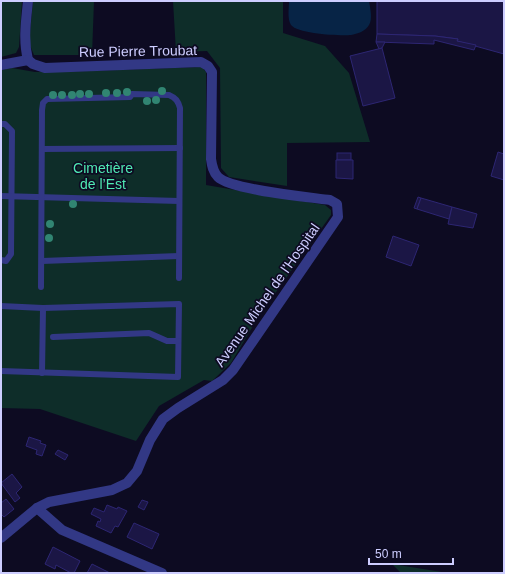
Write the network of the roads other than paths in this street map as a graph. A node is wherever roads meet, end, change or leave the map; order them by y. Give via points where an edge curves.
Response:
1 (28, 1) edge
2 (28, 60) junction
3 (1, 65) edge
4 (1, 124) edge
5 (180, 148) junction
6 (42, 149) junction
7 (1, 196) edge
8 (12, 196) junction
9 (42, 197) junction
10 (179, 201) junction
11 (337, 204) joint
12 (179, 256) junction
13 (1, 260) edge
14 (42, 261) junction
15 (179, 278) dead end
16 (41, 287) dead end
17 (1, 306) edge
18 (43, 308) junction
19 (53, 337) dead end
20 (178, 341) junction
21 (1, 371) edge
22 (42, 372) junction
23 (37, 508) junction
24 (1, 538) edge
25 (162, 573) edge

1 - 2 street via 25,23 25,48
2 - 3 street
2 - 11 street, Rue Pierre Troubat via 46,68 201,62 212,72 211,160 218,177 229,183 330,200
4 - 8 lane via 5,124 12,131
5 - 6 lane
5 - 6 lane via 178,102 169,95 140,93 132,94 130,97 47,99 42,110
5 - 10 lane
6 - 9 lane
7 - 8 lane
8 - 9 lane
8 - 13 lane via 11,254 6,260
9 - 10 lane
9 - 14 lane
10 - 12 lane
11 - 23 street, Avenue Michel de l'Hospital via 338,217 233,370 223,380 163,419 150,440 137,471 126,483 112,490 49,502
12 - 14 lane
12 - 15 lane
14 - 16 lane
17 - 18 lane
18 - 20 lane via 179,304
18 - 22 lane
19 - 20 lane via 149,333 167,341
20 - 22 lane via 178,377
21 - 22 lane
23 - 24 street, Avenue Michel de l'Hospital
23 - 25 street via 62,530

